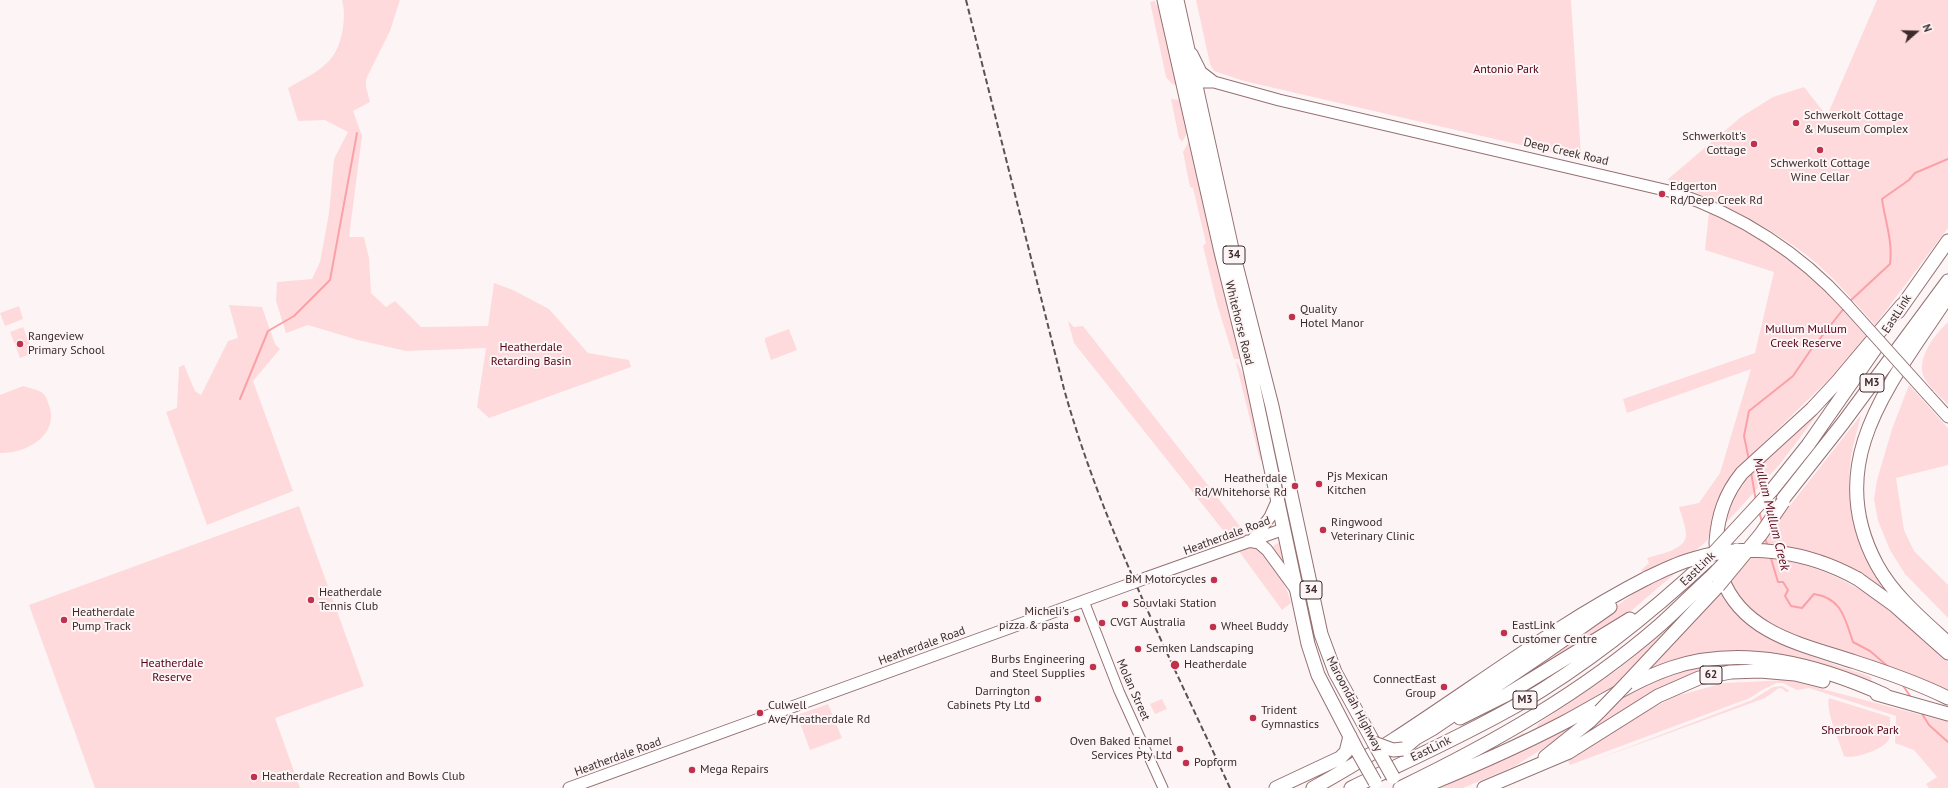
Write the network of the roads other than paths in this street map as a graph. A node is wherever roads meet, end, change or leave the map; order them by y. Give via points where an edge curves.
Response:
1 (1164, 0) edge
2 (1177, 0) edge
3 (1187, 45) junction
4 (1214, 82) junction
5 (1197, 86) junction
6 (1183, 87) junction
7 (1248, 92) junction
8 (1948, 241) edge
9 (1948, 281) edge
10 (1948, 296) edge
11 (1902, 305) junction
12 (1948, 418) edge
13 (1287, 480) junction
14 (1269, 483) junction
15 (1278, 499) junction
16 (1296, 522) junction
17 (1284, 529) junction
18 (1251, 540) junction
19 (1647, 578) junction
20 (1715, 580) junction
21 (1297, 592) junction
22 (1672, 594) junction
23 (1084, 601) junction
24 (1948, 643) edge
25 (1948, 653) edge
26 (1885, 695) junction
27 (1948, 698) edge
28 (1948, 714) edge
29 (1432, 729) junction
30 (1350, 736) junction
31 (1374, 743) junction
32 (1404, 749) junction
33 (1382, 757) junction
34 (1534, 766) junction
35 (1397, 785) edge
36 (1379, 786) edge
37 (569, 788) edge
38 (1163, 788) edge
39 (1276, 788) edge
40 (1313, 788) edge
41 (1351, 788) edge
42 (1420, 788) edge
43 (1484, 788) edge

1 - 6 highway, Whitehorse Road / 34
2 - 3 highway, Whitehorse Road / 34
3 - 4 main road via 1201,72
3 - 5 highway, Whitehorse Road / 34
4 - 5 main road, Deep Creek Road
4 - 7 main road, Deep Creek Road
5 - 6 main road, Deep Creek Road
5 - 7 main road, Deep Creek Road
5 - 13 highway, Whitehorse Road / 34 via 1232,249 1272,406
6 - 14 highway, Whitehorse Road / 34 via 1249,365
7 - 12 main road, Deep Creek Road, bridge via 1673,192 1715,207 1741,220 1790,252 1819,276
8 - 11 highway, EastLink / M3
9 - 20 highway, EastLink / M3, bridge via 1783,500
10 - 24 highway via 1873,414 1860,452 1857,491 1863,530 1877,566 1897,593
11 - 22 highway, EastLink / M3, bridge via 1862,369 1779,482 1753,513
11 - 27 highway via 1812,409 1733,484 1719,515 1716,550 1721,574 1734,601 1769,632 1869,666
13 - 14 highway
13 - 16 highway, Whitehorse Road / 34
14 - 15 highway, Whitehorse Road / 34
15 - 17 highway, Whitehorse Road / 34
15 - 18 main road via 1270,517
16 - 17 highway
16 - 31 highway, Maroondah Highway / 34 via 1328,658
17 - 18 main road, Heatherdale Road
17 - 21 highway, Maroondah Highway / 34
18 - 21 main road via 1267,550
18 - 23 main road, Heatherdale Road, bridge
19 - 25 highway, bridge via 1692,559 1730,551 1780,552 1824,563 1858,579 1894,605
19 - 29 highway via 1556,646
19 - 40 highway via 1596,606 1394,741
20 - 34 highway, bridge via 1600,710
20 - 35 highway, EastLink / M3 via 1569,694 1506,734 1451,764
21 - 30 highway, Maroondah Highway / 34 via 1308,644 1318,675
22 - 29 highway via 1506,695
22 - 41 highway, EastLink / M3 via 1602,649 1520,703
23 - 37 main road, Heatherdale Road
23 - 38 street, Molan Street via 1119,691
26 - 28 highway, 62
26 - 34 highway, 62 via 1778,672 1744,670 1715,674 1670,689 1569,752
26 - 42 highway via 1830,674 1770,659 1739,657 1699,662 1672,668 1647,679 1524,743
29 - 32 highway
30 - 36 highway, Maroondah Highway / 34, bridge
30 - 39 highway via 1346,752 1340,758
31 - 32 highway, bridge via 1393,750
31 - 33 highway, Maroondah Highway / 34, bridge
32 - 35 highway via 1395,764
33 - 35 highway, Maroondah Highway / 34, bridge
33 - 36 highway
34 - 43 highway, 62

